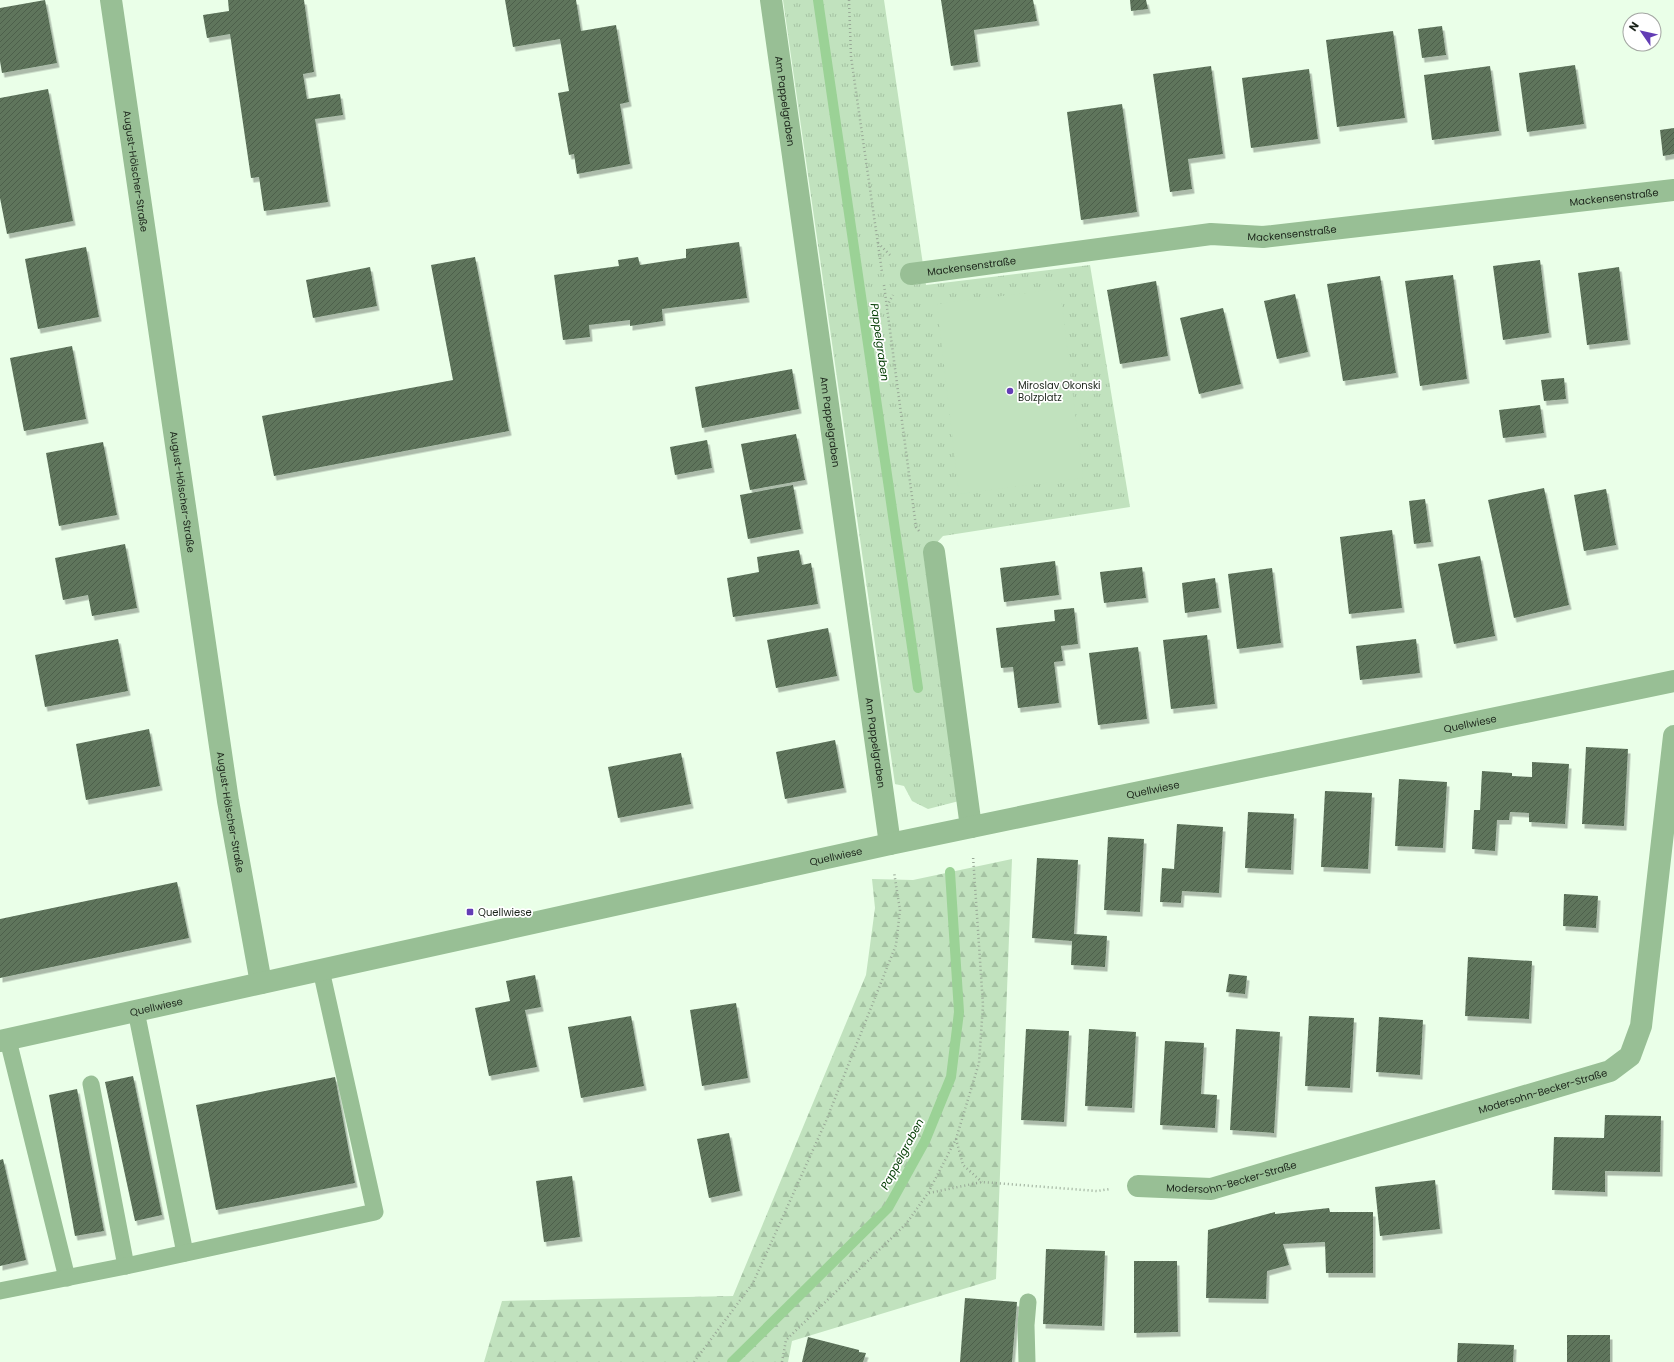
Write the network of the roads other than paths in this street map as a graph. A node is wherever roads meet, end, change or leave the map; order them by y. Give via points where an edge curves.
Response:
1 (111, 0) edge
2 (771, 0) edge
3 (1674, 190) edge
4 (911, 274) dead end
5 (934, 552) road end
6 (1673, 685) edge
7 (1674, 736) edge
8 (971, 827) junction
9 (890, 844) junction
10 (321, 970) junction
11 (261, 983) junction
12 (136, 1011) junction
13 (4, 1041) edge
14 (91, 1084) dead end
15 (1138, 1186) road end
16 (185, 1253) junction
17 (126, 1266) junction
18 (67, 1278) junction
19 (0, 1291) edge
20 (1028, 1302) dead end
21 (1027, 1362) edge

1 - 11 street, August-Hölscher-Straße via 228,801
2 - 9 street, Am Pappelgraben
3 - 4 street, Mackensenstraße via 1263,237 1211,234
5 - 8 street
6 - 8 street, Quellwiese
7 - 15 street, Modersohn-Becker-Straße via 1641,1026 1630,1056 1610,1071 1211,1189
8 - 9 street, Quellwiese
9 - 10 street, Quellwiese
10 - 11 street, Quellwiese
10 - 16 lane via 375,1212
11 - 12 street, Quellwiese
12 - 13 street, Quellwiese
12 - 16 lane
13 - 18 lane
14 - 17 lane
16 - 17 lane
17 - 18 lane
18 - 19 lane
20 - 21 lane

